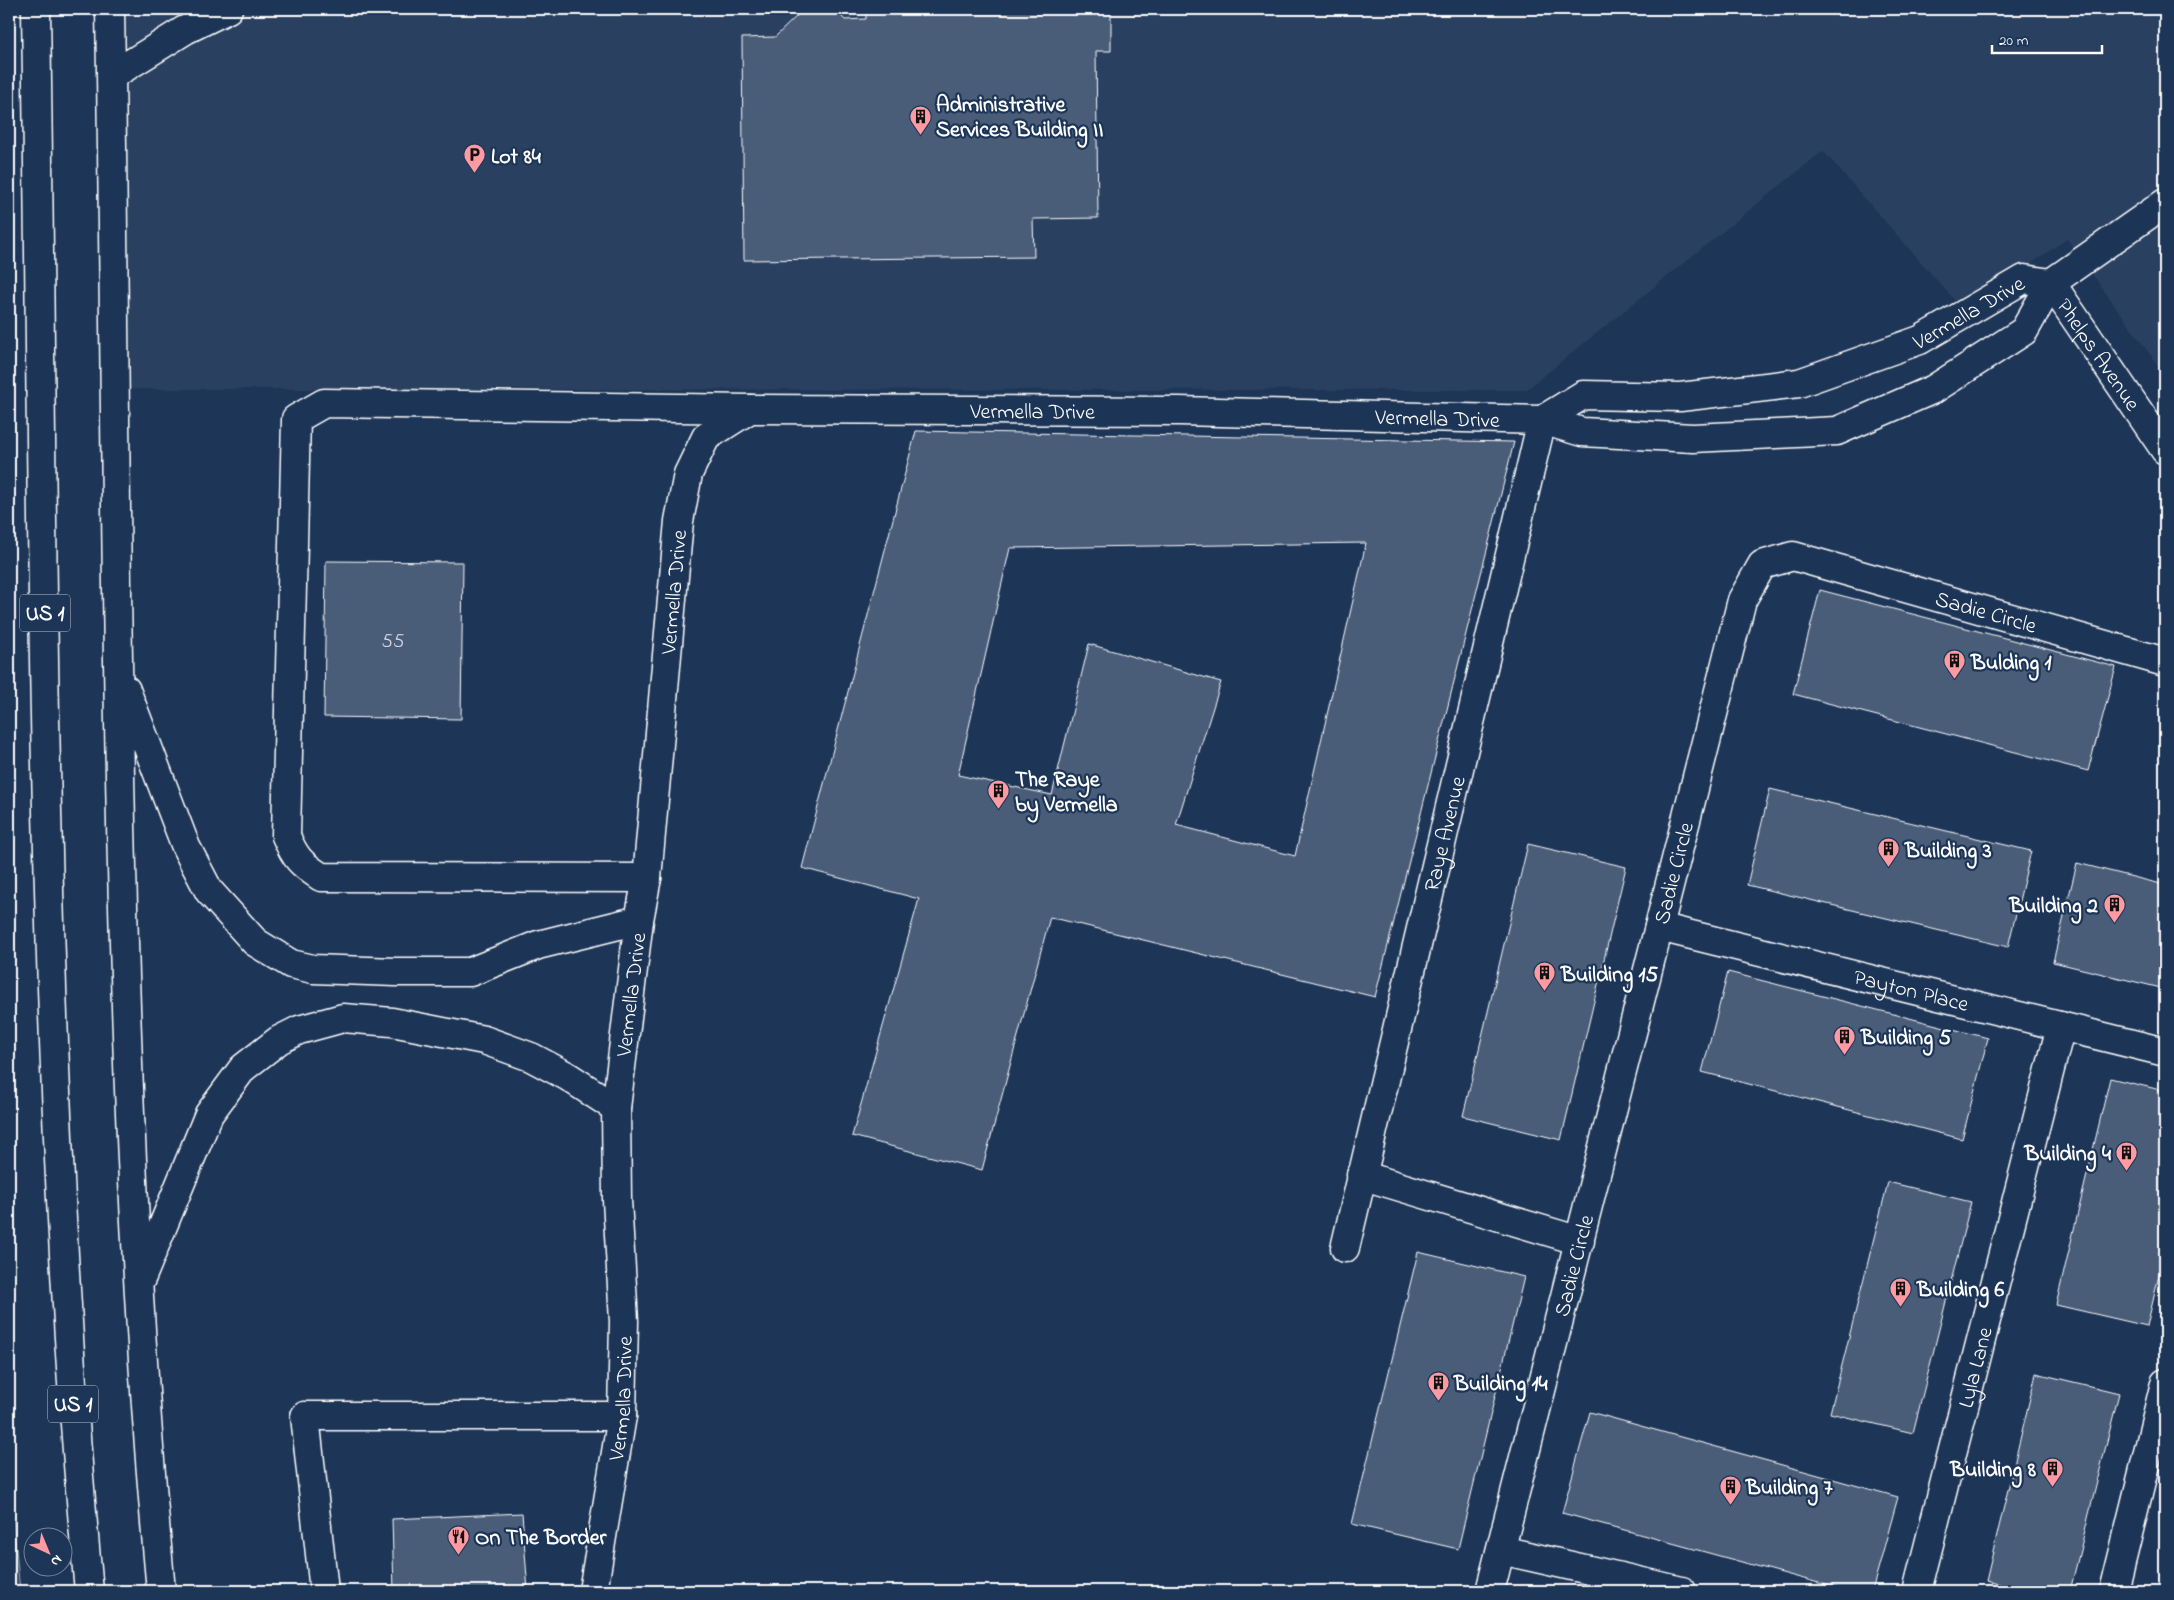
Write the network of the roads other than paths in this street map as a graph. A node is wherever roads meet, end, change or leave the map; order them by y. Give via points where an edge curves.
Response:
1 (36, 9) edge
2 (110, 9) edge
3 (228, 9) edge
4 (111, 76) junction
5 (2165, 203) edge
6 (2051, 283) junction
7 (750, 409) junction
8 (1542, 420) junction
9 (2165, 450) edge
10 (2165, 662) edge
11 (119, 671) junction
12 (647, 878) junction
13 (639, 920) junction
14 (1659, 927) junction
15 (2061, 1026) junction
16 (2165, 1052) edge
17 (616, 1108) junction
18 (1361, 1175) junction
19 (1580, 1240) junction
20 (1345, 1248) dead end
21 (138, 1285) junction
22 (2165, 1383) edge
23 (622, 1416) junction
24 (1501, 1550) junction
25 (89, 1591) edge
26 (161, 1591) edge
27 (324, 1591) edge
28 (593, 1591) edge
29 (1490, 1591) edge
30 (1682, 1591) edge
31 (1917, 1591) edge
32 (2114, 1591) edge

1 - 25 main road, US 1 via 51,969 67,1331
2 - 4 main road
3 - 4 main road via 185,30
4 - 11 main road
5 - 6 main road
6 - 8 main road, Vermella Drive via 2024,279 1920,340 1799,384 1680,397 1583,395
6 - 8 main road, Vermella Drive via 2024,331 1934,389 1837,431 1693,438 1582,432
6 - 9 main road, Phelps Avenue
7 - 8 main road, Vermella Drive via 1179,411
7 - 12 main road, Vermella Drive via 706,437 688,474 679,521
7 - 12 main road via 324,403 296,419 286,836 294,856 321,877
8 - 18 main road, Raye Avenue
10 - 14 main road, Sadie Circle via 1793,556 1762,565 1742,600
11 - 13 main road via 186,847 209,891 255,942 291,964 313,969 470,972 538,944
11 - 21 main road via 125,1012
12 - 13 main road, Vermella Drive
13 - 17 main road, Vermella Drive
14 - 15 main road, Payton Place
14 - 19 main road, Sadie Circle
15 - 16 main road, Payton Place
15 - 31 main road, Lyla Lane
17 - 21 main road via 531,1057 484,1040 392,1022 343,1018 299,1030 279,1040 243,1068 209,1114
17 - 23 main road, Vermella Drive via 624,1322
18 - 19 main road
18 - 20 main road, Raye Avenue
19 - 24 main road, Sadie Circle
21 - 26 main road
22 - 32 main road
23 - 27 main road via 305,1416
23 - 28 main road, Vermella Drive
24 - 29 main road, Sadie Circle
24 - 30 main road

